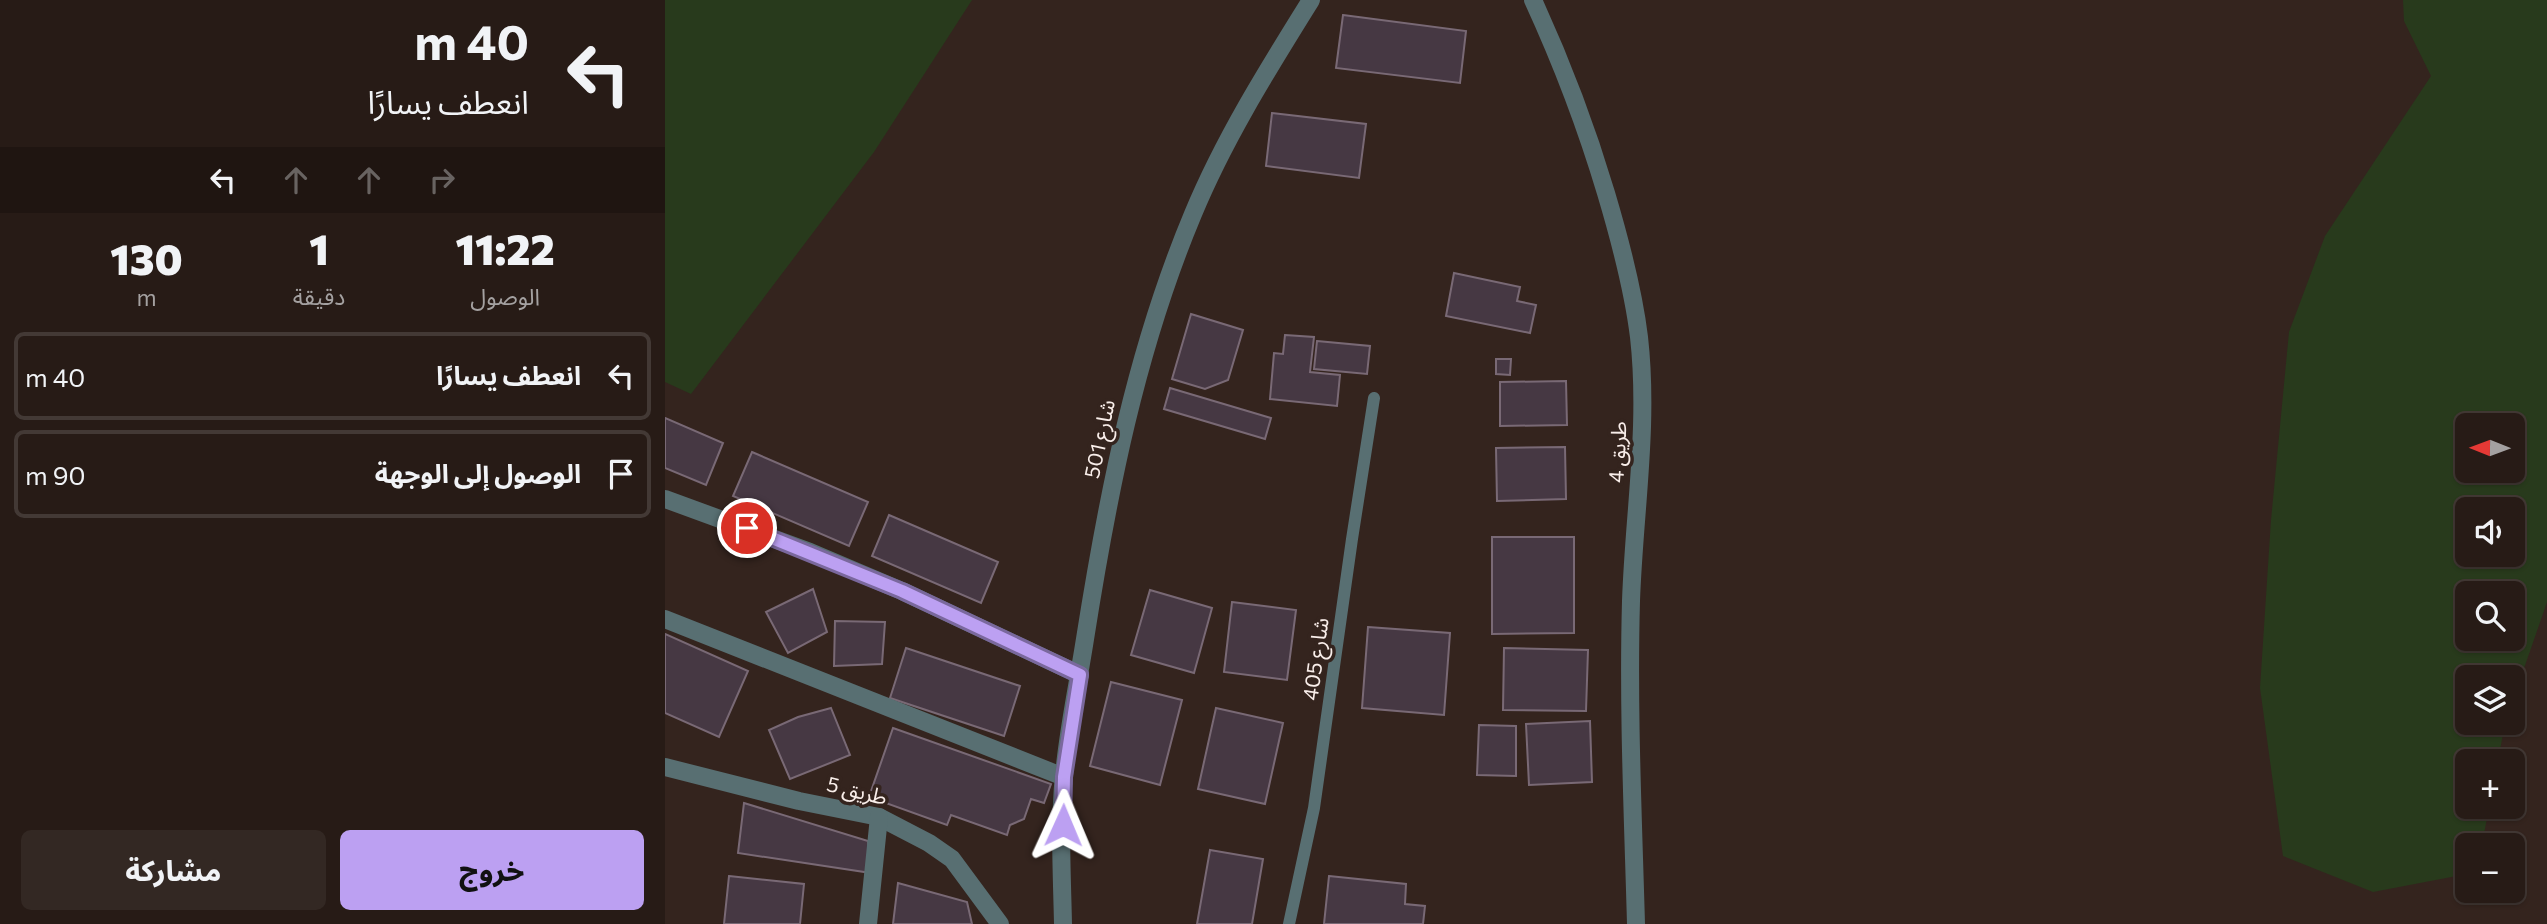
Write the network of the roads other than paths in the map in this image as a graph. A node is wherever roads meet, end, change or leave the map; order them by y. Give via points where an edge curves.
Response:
1 (1311, 0) edge
2 (1533, 0) edge
3 (1374, 398) dead end
4 (665, 499) edge
5 (665, 620) edge
6 (1080, 675) junction
7 (665, 767) edge
8 (1064, 777) junction
9 (879, 817) junction
10 (868, 924) edge
11 (1000, 924) edge
12 (1063, 924) edge
13 (1289, 924) edge
14 (1636, 924) edge

1 - 6 street, شارع 501 via 1220,155 1149,333 1122,439
2 - 14 street, طريق 4 via 1587,131 1615,225 1639,334 1644,397 1631,599 1630,717
3 - 13 lane, شارع 405 via 1314,808
4 - 6 street via 902,591
5 - 8 street
6 - 8 street, شارع 501
7 - 9 street, طريق 5
8 - 12 street, شارع 501
9 - 10 street
9 - 11 street, طريق 5 via 952,859

